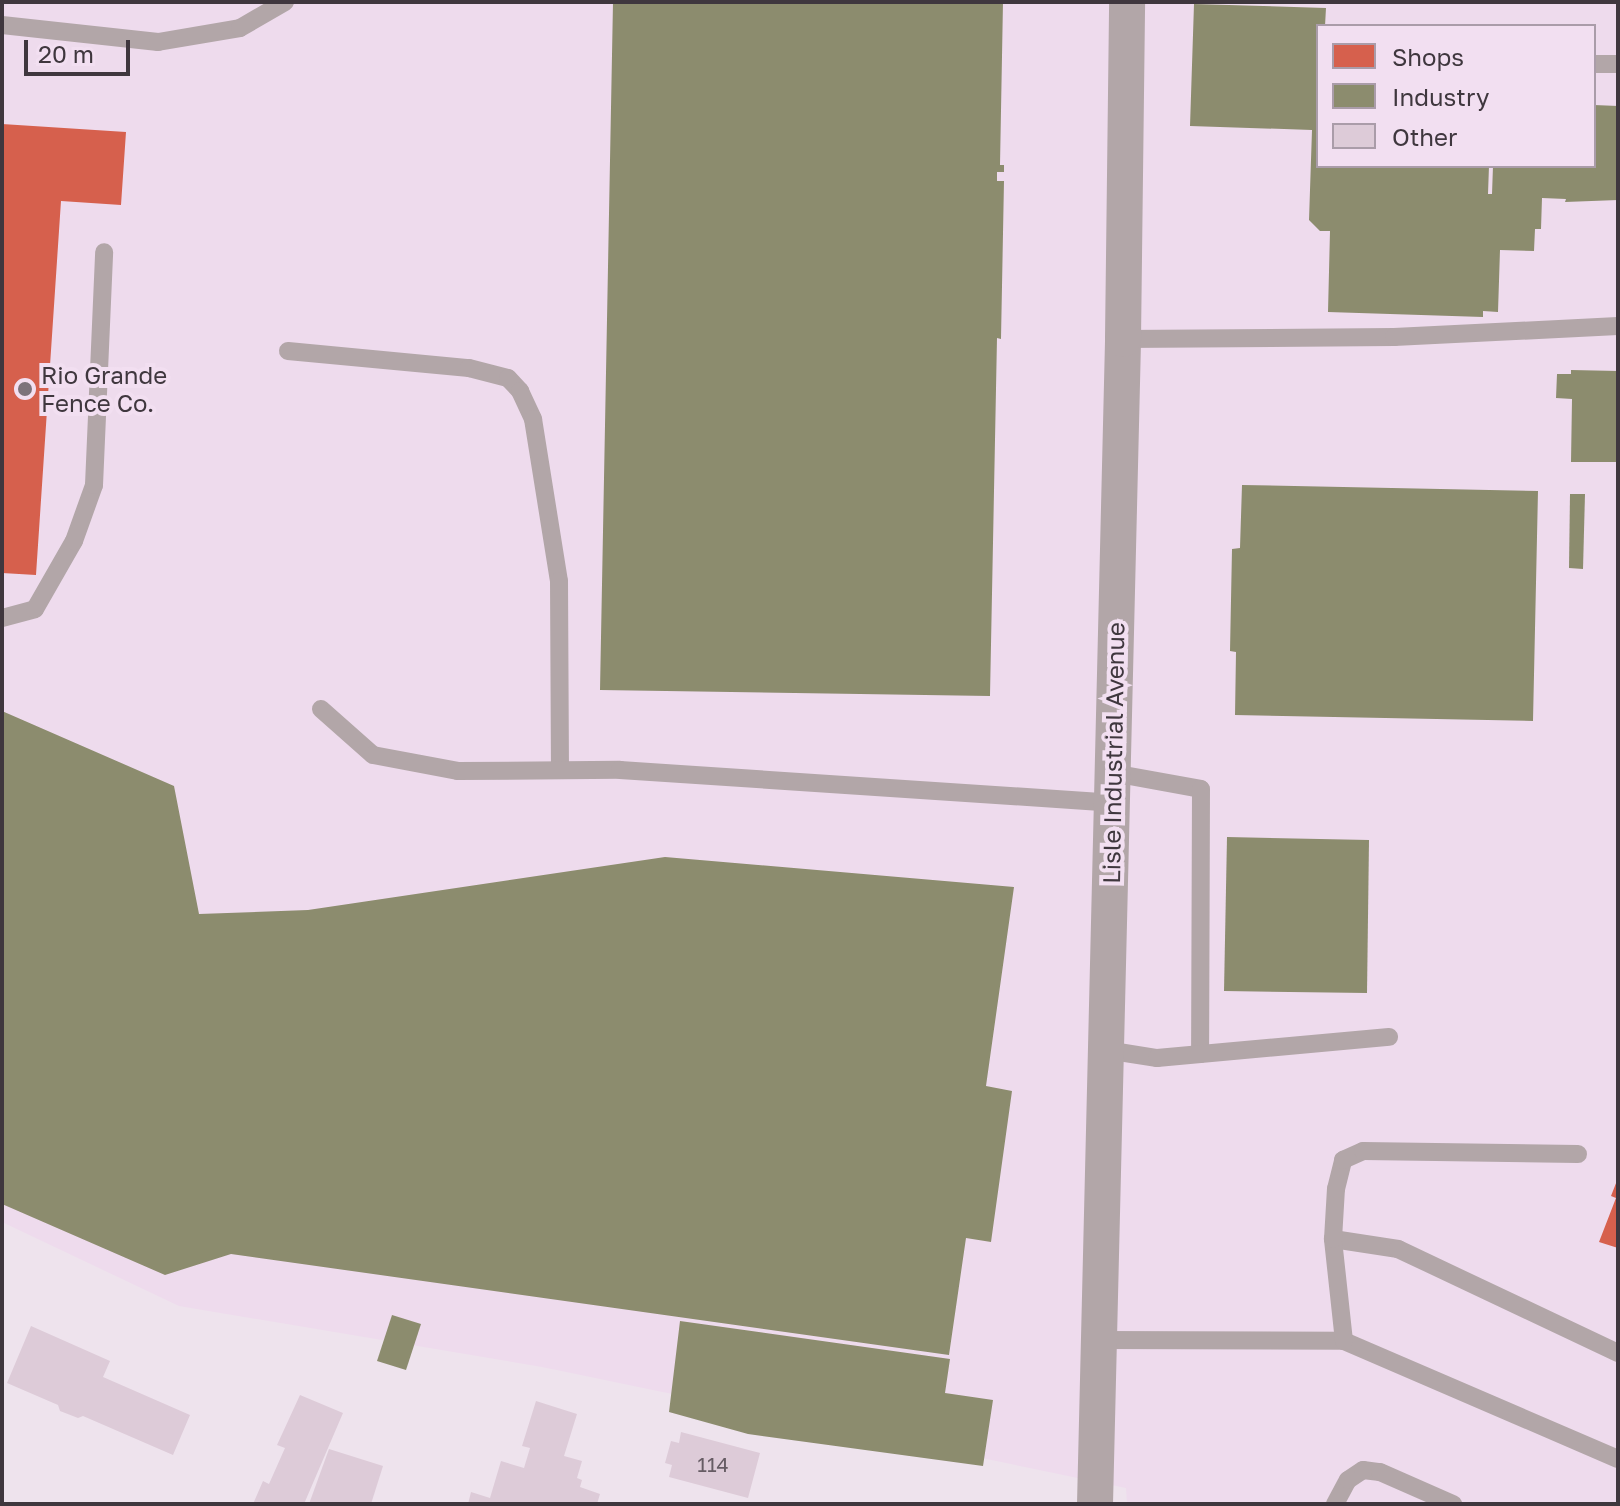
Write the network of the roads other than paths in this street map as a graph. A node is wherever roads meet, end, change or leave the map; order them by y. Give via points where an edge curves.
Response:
1 (285, 2) edge
2 (1127, 2) edge
3 (2, 25) edge
4 (1596, 64) edge
5 (1618, 64) edge
6 (104, 252) dead end
7 (1618, 326) edge
8 (1123, 339) junction
9 (288, 351) dead end
10 (2, 618) edge
11 (321, 709) dead end
12 (560, 770) junction
13 (1112, 788) junction
14 (1389, 1037) dead end
15 (1106, 1050) junction
16 (1200, 1054) junction
17 (1578, 1154) dead end
18 (1333, 1239) junction
19 (1099, 1340) junction
20 (1344, 1341) junction
21 (1618, 1353) edge
22 (1618, 1459) edge
23 (1095, 1504) edge
24 (1335, 1504) edge
25 (1453, 1504) edge

1 - 3 lane via 240,28 158,42
2 - 8 street, Lisle Industrial Avenue
4 - 5 lane
6 - 10 lane via 94,485 74,541 35,609
7 - 8 lane via 1394,337
8 - 13 street, Lisle Industrial Avenue
9 - 12 lane via 469,368 508,378 520,391 536,433 559,581
11 - 12 lane via 373,755 458,771
12 - 13 lane
13 - 15 street, Lisle Industrial Avenue
13 - 16 lane via 1201,789
14 - 16 lane
15 - 16 lane via 1157,1058
15 - 19 street, Lisle Industrial Avenue
17 - 18 lane via 1363,1151 1343,1160
18 - 20 lane
18 - 21 lane via 1398,1249
19 - 20 lane
19 - 23 street, Lisle Industrial Avenue
20 - 22 lane
24 - 25 lane via 1348,1480 1363,1470 1380,1472

